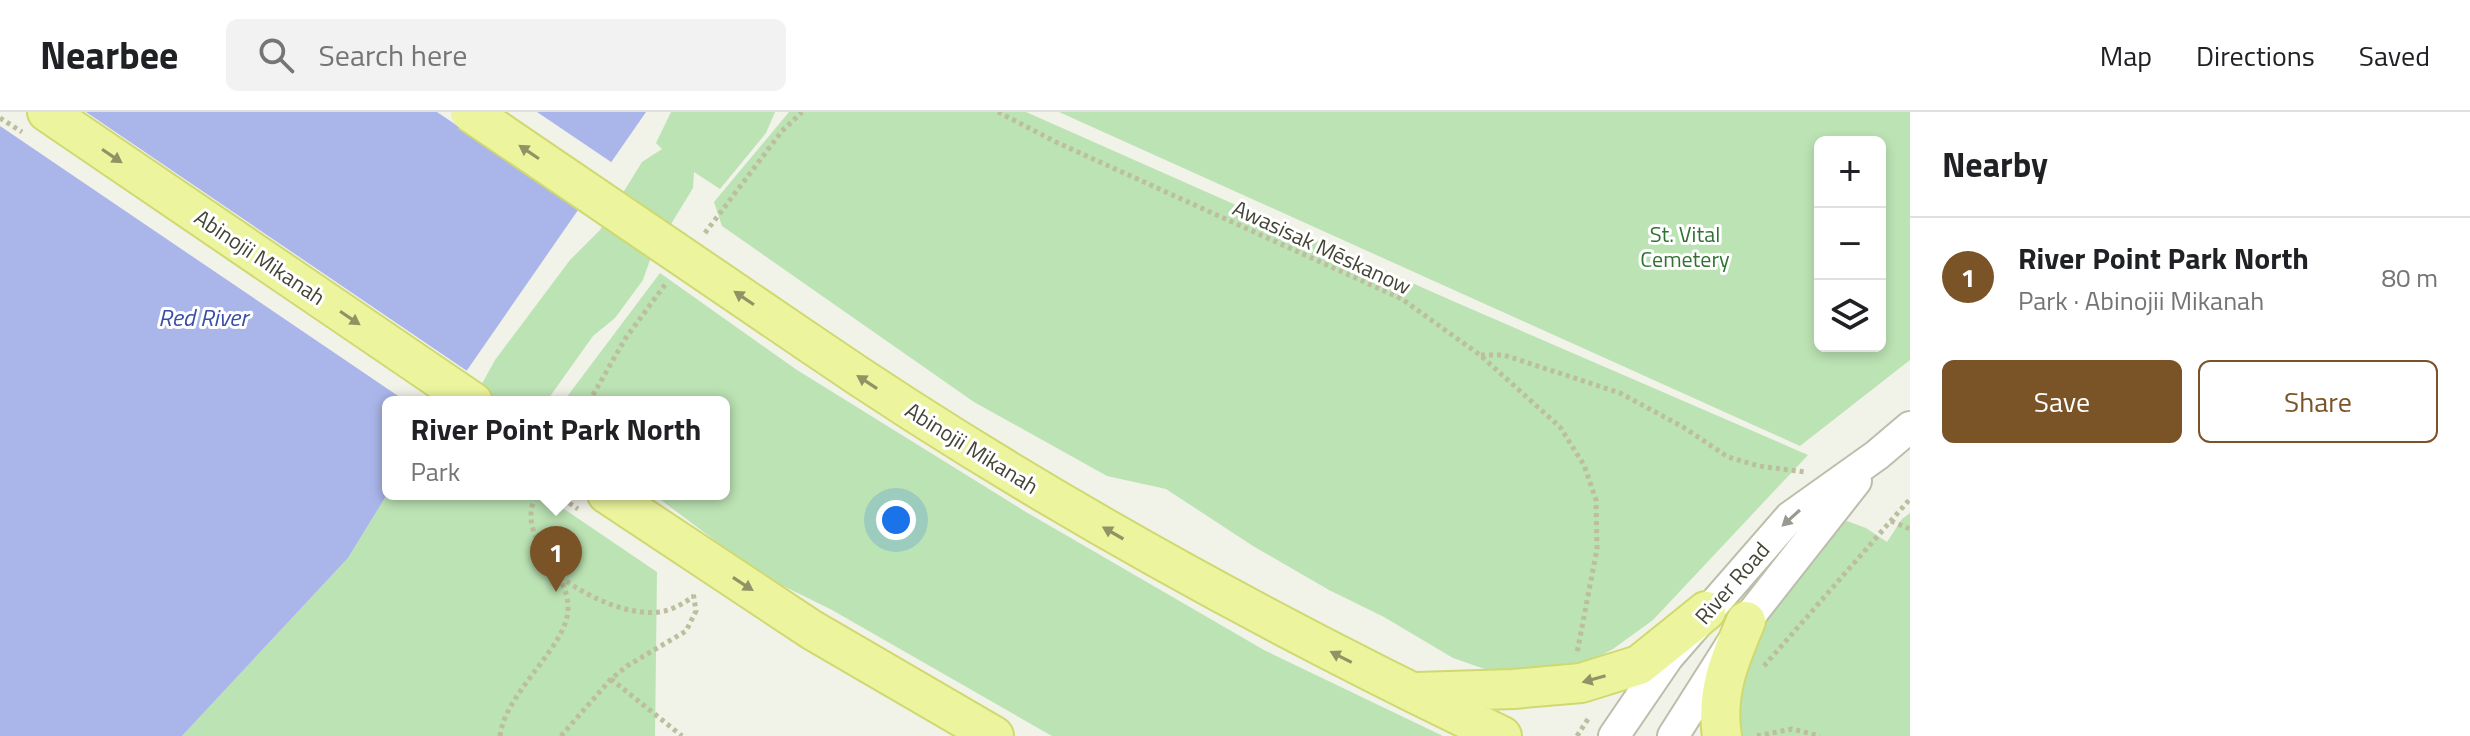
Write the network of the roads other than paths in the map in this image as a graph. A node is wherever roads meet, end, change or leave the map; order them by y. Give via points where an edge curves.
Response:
1 (47, 112) edge
2 (470, 112) edge
3 (464, 396) edge
4 (1910, 427) edge
5 (1877, 455) junction
6 (616, 500) edge
7 (1706, 611) junction
8 (1746, 621) junction
9 (1410, 692) junction
10 (994, 736) edge
11 (1502, 736) edge
12 (1614, 736) edge
13 (1673, 736) edge
14 (1722, 736) edge

1 -> 3 main road, Abinojii Mikanah
9 -> 2 main road, Abinojii Mikanah, bridge via 1161,561 994,462
4 - 5 street, River Road
5 -> 7 street, River Road via 1790,517
5 - 8 street, River Road
6 -> 10 main road via 812,630
7 -> 9 main road via 1639,665 1581,683
7 - 12 street, River Road
8 - 13 street, River Road
8 - 14 main road via 1724,672
9 - 11 main road, Abinojii Mikanah

